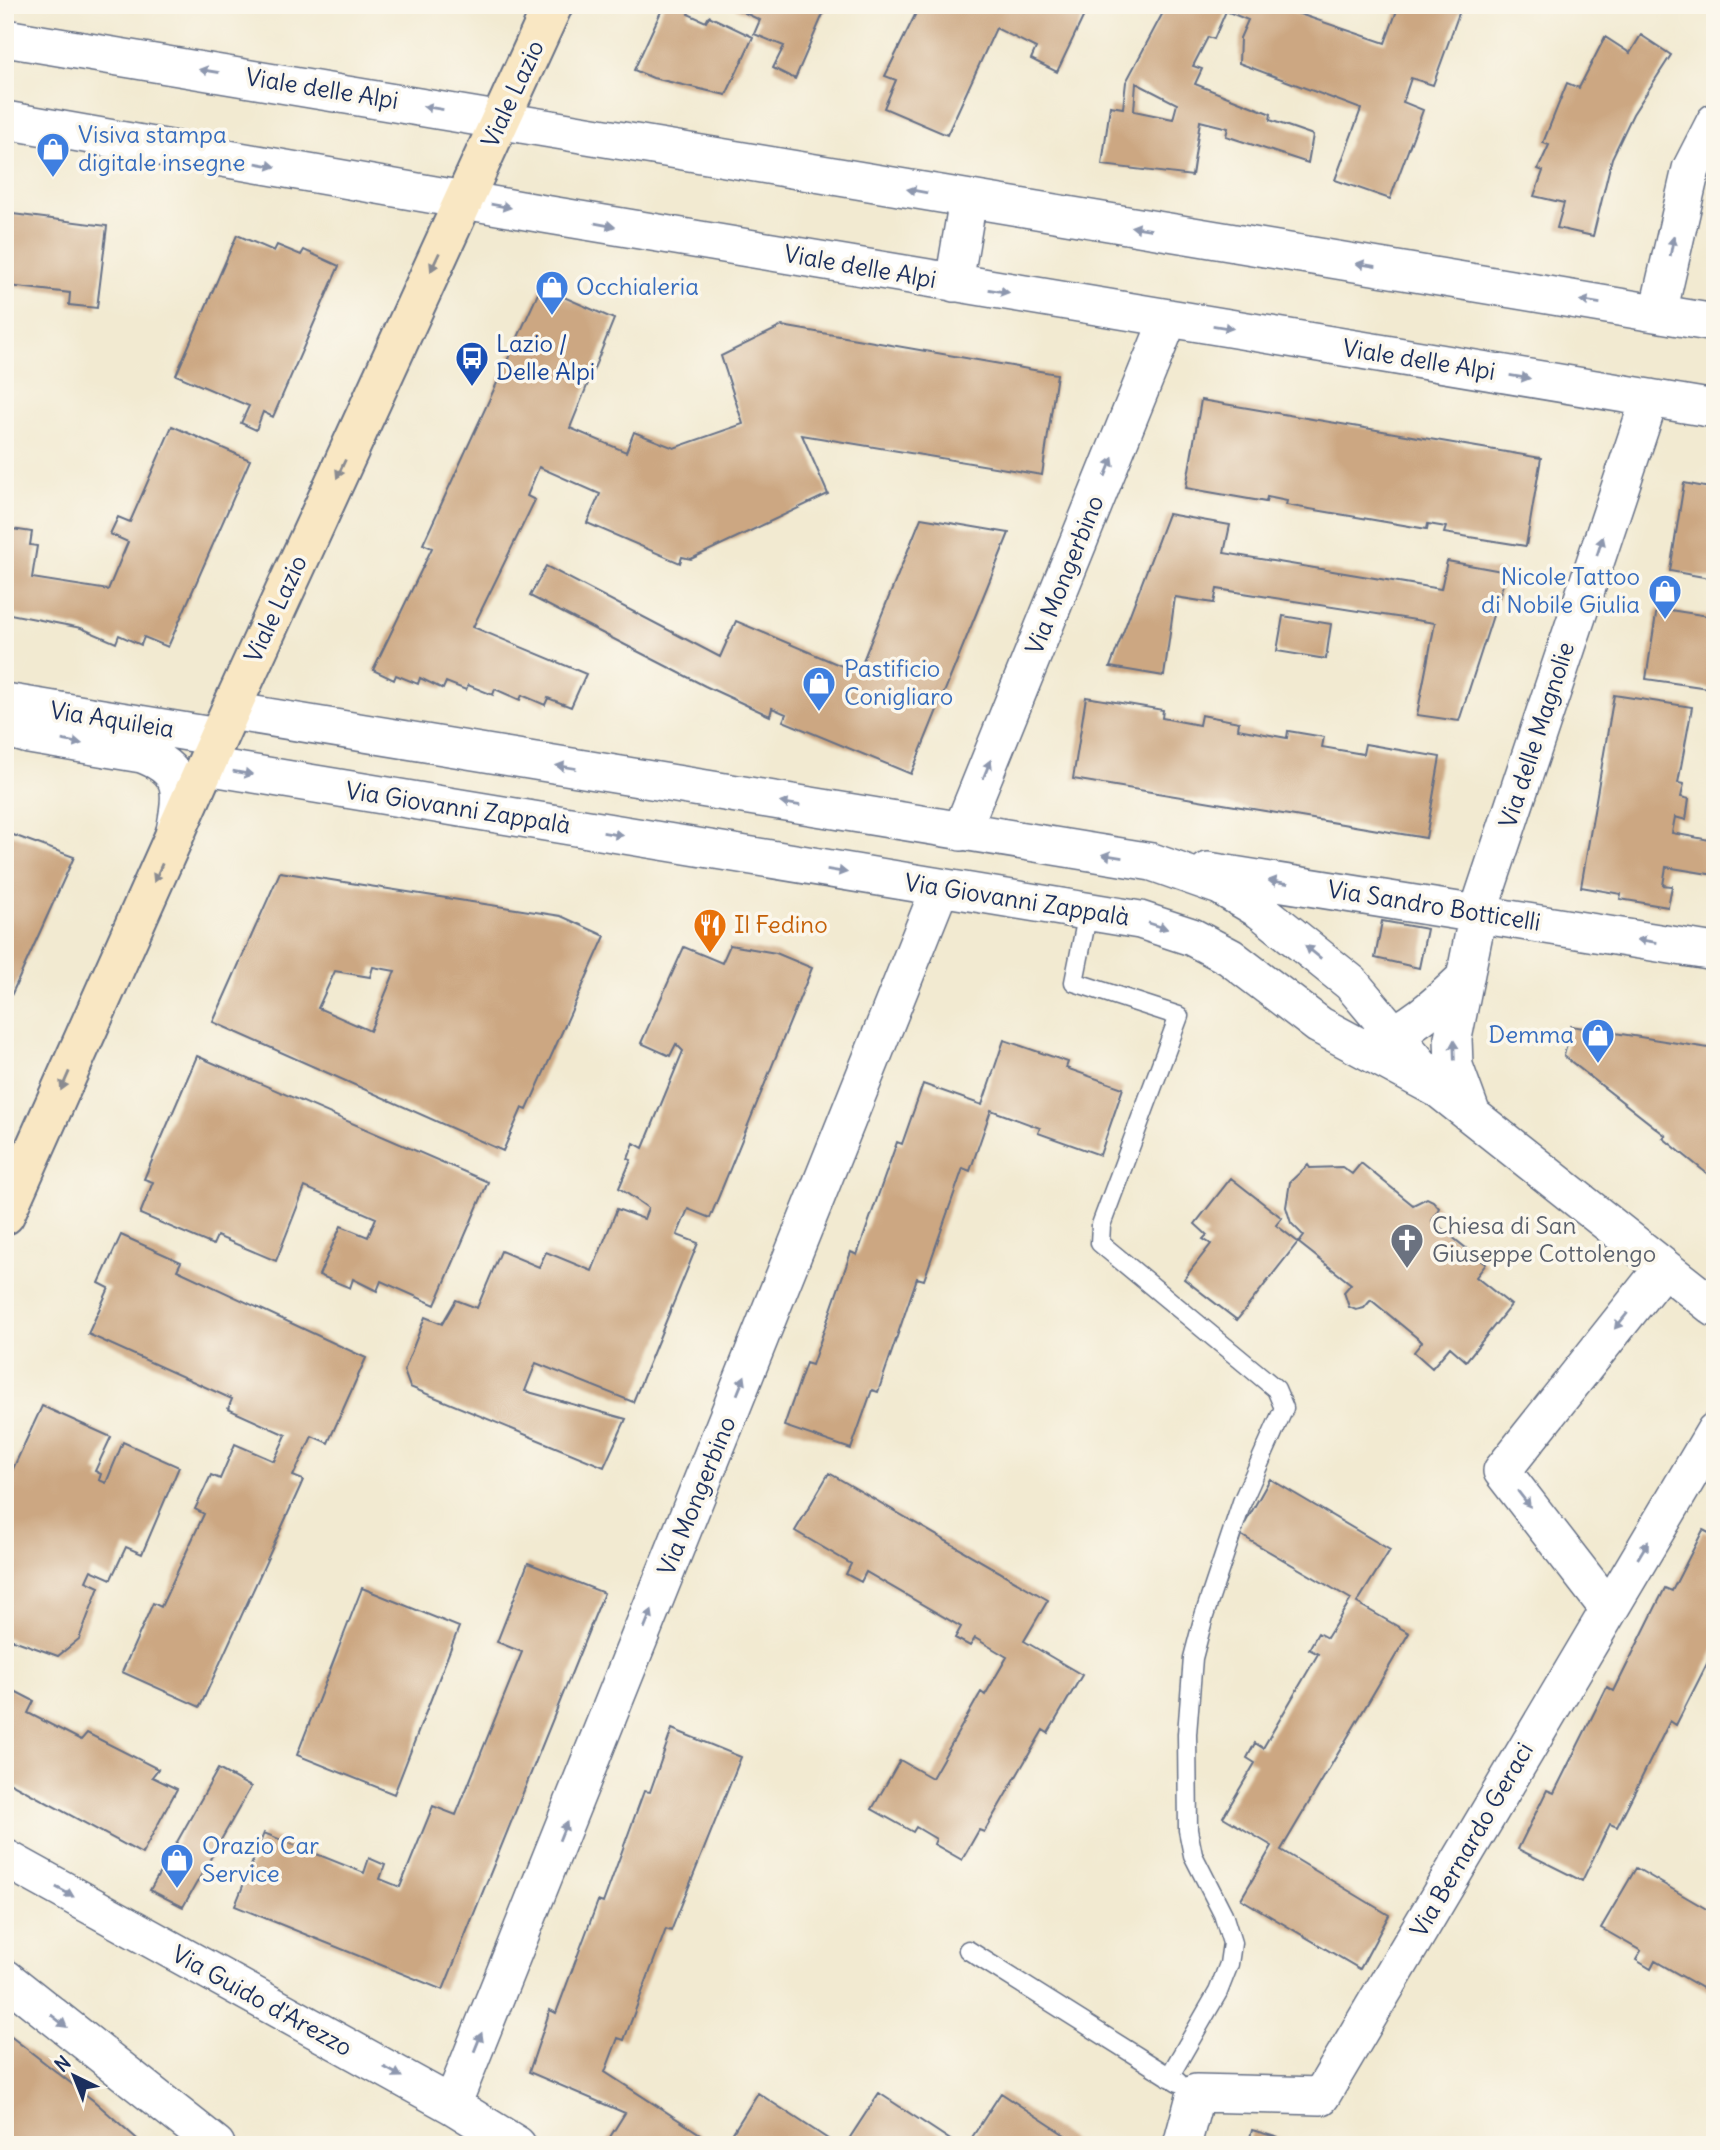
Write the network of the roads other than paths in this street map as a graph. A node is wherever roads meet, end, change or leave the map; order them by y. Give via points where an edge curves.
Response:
1 (553, 5) edge
2 (5, 38) edge
3 (501, 119) junction
4 (5, 120) edge
5 (1715, 122) edge
6 (968, 199) junction
7 (464, 200) junction
8 (954, 283) junction
9 (1658, 313) junction
10 (1169, 318) junction
11 (1715, 323) edge
12 (1650, 398) junction
13 (1715, 409) edge
14 (5, 702) edge
15 (5, 728) edge
16 (218, 738) junction
17 (961, 832) junction
18 (174, 838) junction
19 (1152, 862) junction
20 (940, 888) junction
21 (1088, 912) junction
22 (1478, 913) junction
23 (1715, 952) edge
24 (1465, 978) junction
25 (1351, 983) junction
26 (1319, 1025) junction
27 (1379, 1042) junction
28 (1472, 1115) junction
29 (5, 1215) edge
30 (1663, 1268) junction
31 (1715, 1308) edge
32 (1715, 1431) edge
33 (1608, 1608) junction
34 (5, 1858) edge
35 (968, 1950) dead end
36 (5, 1978) edge
37 (1182, 2085) junction
38 (452, 2105) junction
39 (216, 2145) edge
40 (517, 2145) edge
41 (1182, 2145) edge

1 - 3 street, Viale Lazio
3 -> 2 street, Viale delle Alpi
6 -> 3 street, Viale delle Alpi
3 - 7 street, Viale Lazio
4 -> 7 street, Viale delle Alpi
9 -> 5 street via 1690,169
6 - 8 street
9 -> 6 street, Viale delle Alpi
7 -> 8 street, Viale delle Alpi
7 -> 16 street, Viale Lazio
8 -> 10 street, Viale delle Alpi
9 - 11 street, Viale delle Alpi
10 -> 12 street, Viale delle Alpi
17 -> 10 street, Via Mongerbino
12 - 13 street, Viale delle Alpi
22 -> 12 street, Via delle Magnolie
14 - 16 street, Via Aquileia
15 -> 18 street via 158,760 180,785
17 -> 16 street, Via Giovanni Zappalà
16 - 18 street, Viale Lazio
16 -> 20 street, Via Giovanni Zappalà
19 -> 17 street, Via Giovanni Zappalà
18 -> 29 street, Viale Lazio
22 -> 19 street, Via Sandro Botticelli
25 -> 19 street, Via Giovanni Zappalà via 1260,910 1220,886
20 - 21 street, Via Giovanni Zappalà
38 -> 20 street, Via Mongerbino
21 -> 26 street, Via Giovanni Zappalà via 1140,920 1192,937 1230,957
21 - 37 lane via 1074,982 1179,1016 1101,1225 1100,1243 1276,1389 1284,1408 1242,1503 1193,1658 1187,1734 1188,1830 1193,1855 1223,1913 1232,1943 1229,1964
23 -> 22 street, Via Sandro Botticelli
22 - 24 street, Via delle Magnolie
24 - 27 street via 1428,1013
28 -> 24 street, Via delle Magnolie via 1454,1066 1453,1038
25 - 26 street via 1352,1001 1339,1018
25 - 27 street, Via Giovanni Zappalà
26 - 27 street, Via Giovanni Zappalà
27 - 28 street, Via Giovanni Zappalà
28 - 30 street, Via Giovanni Zappalà
30 - 31 street, Via Giovanni Zappalà
30 -> 33 street via 1502,1471
33 -> 32 street, Via Bernardo Geraci
33 - 37 street, Via Bernardo Geraci via 1321,2096
34 -> 38 street, Via Guido d'Arezzo
35 - 37 lane
36 -> 39 street
37 - 41 street
38 - 40 street, Via Guido d'Arezzo

